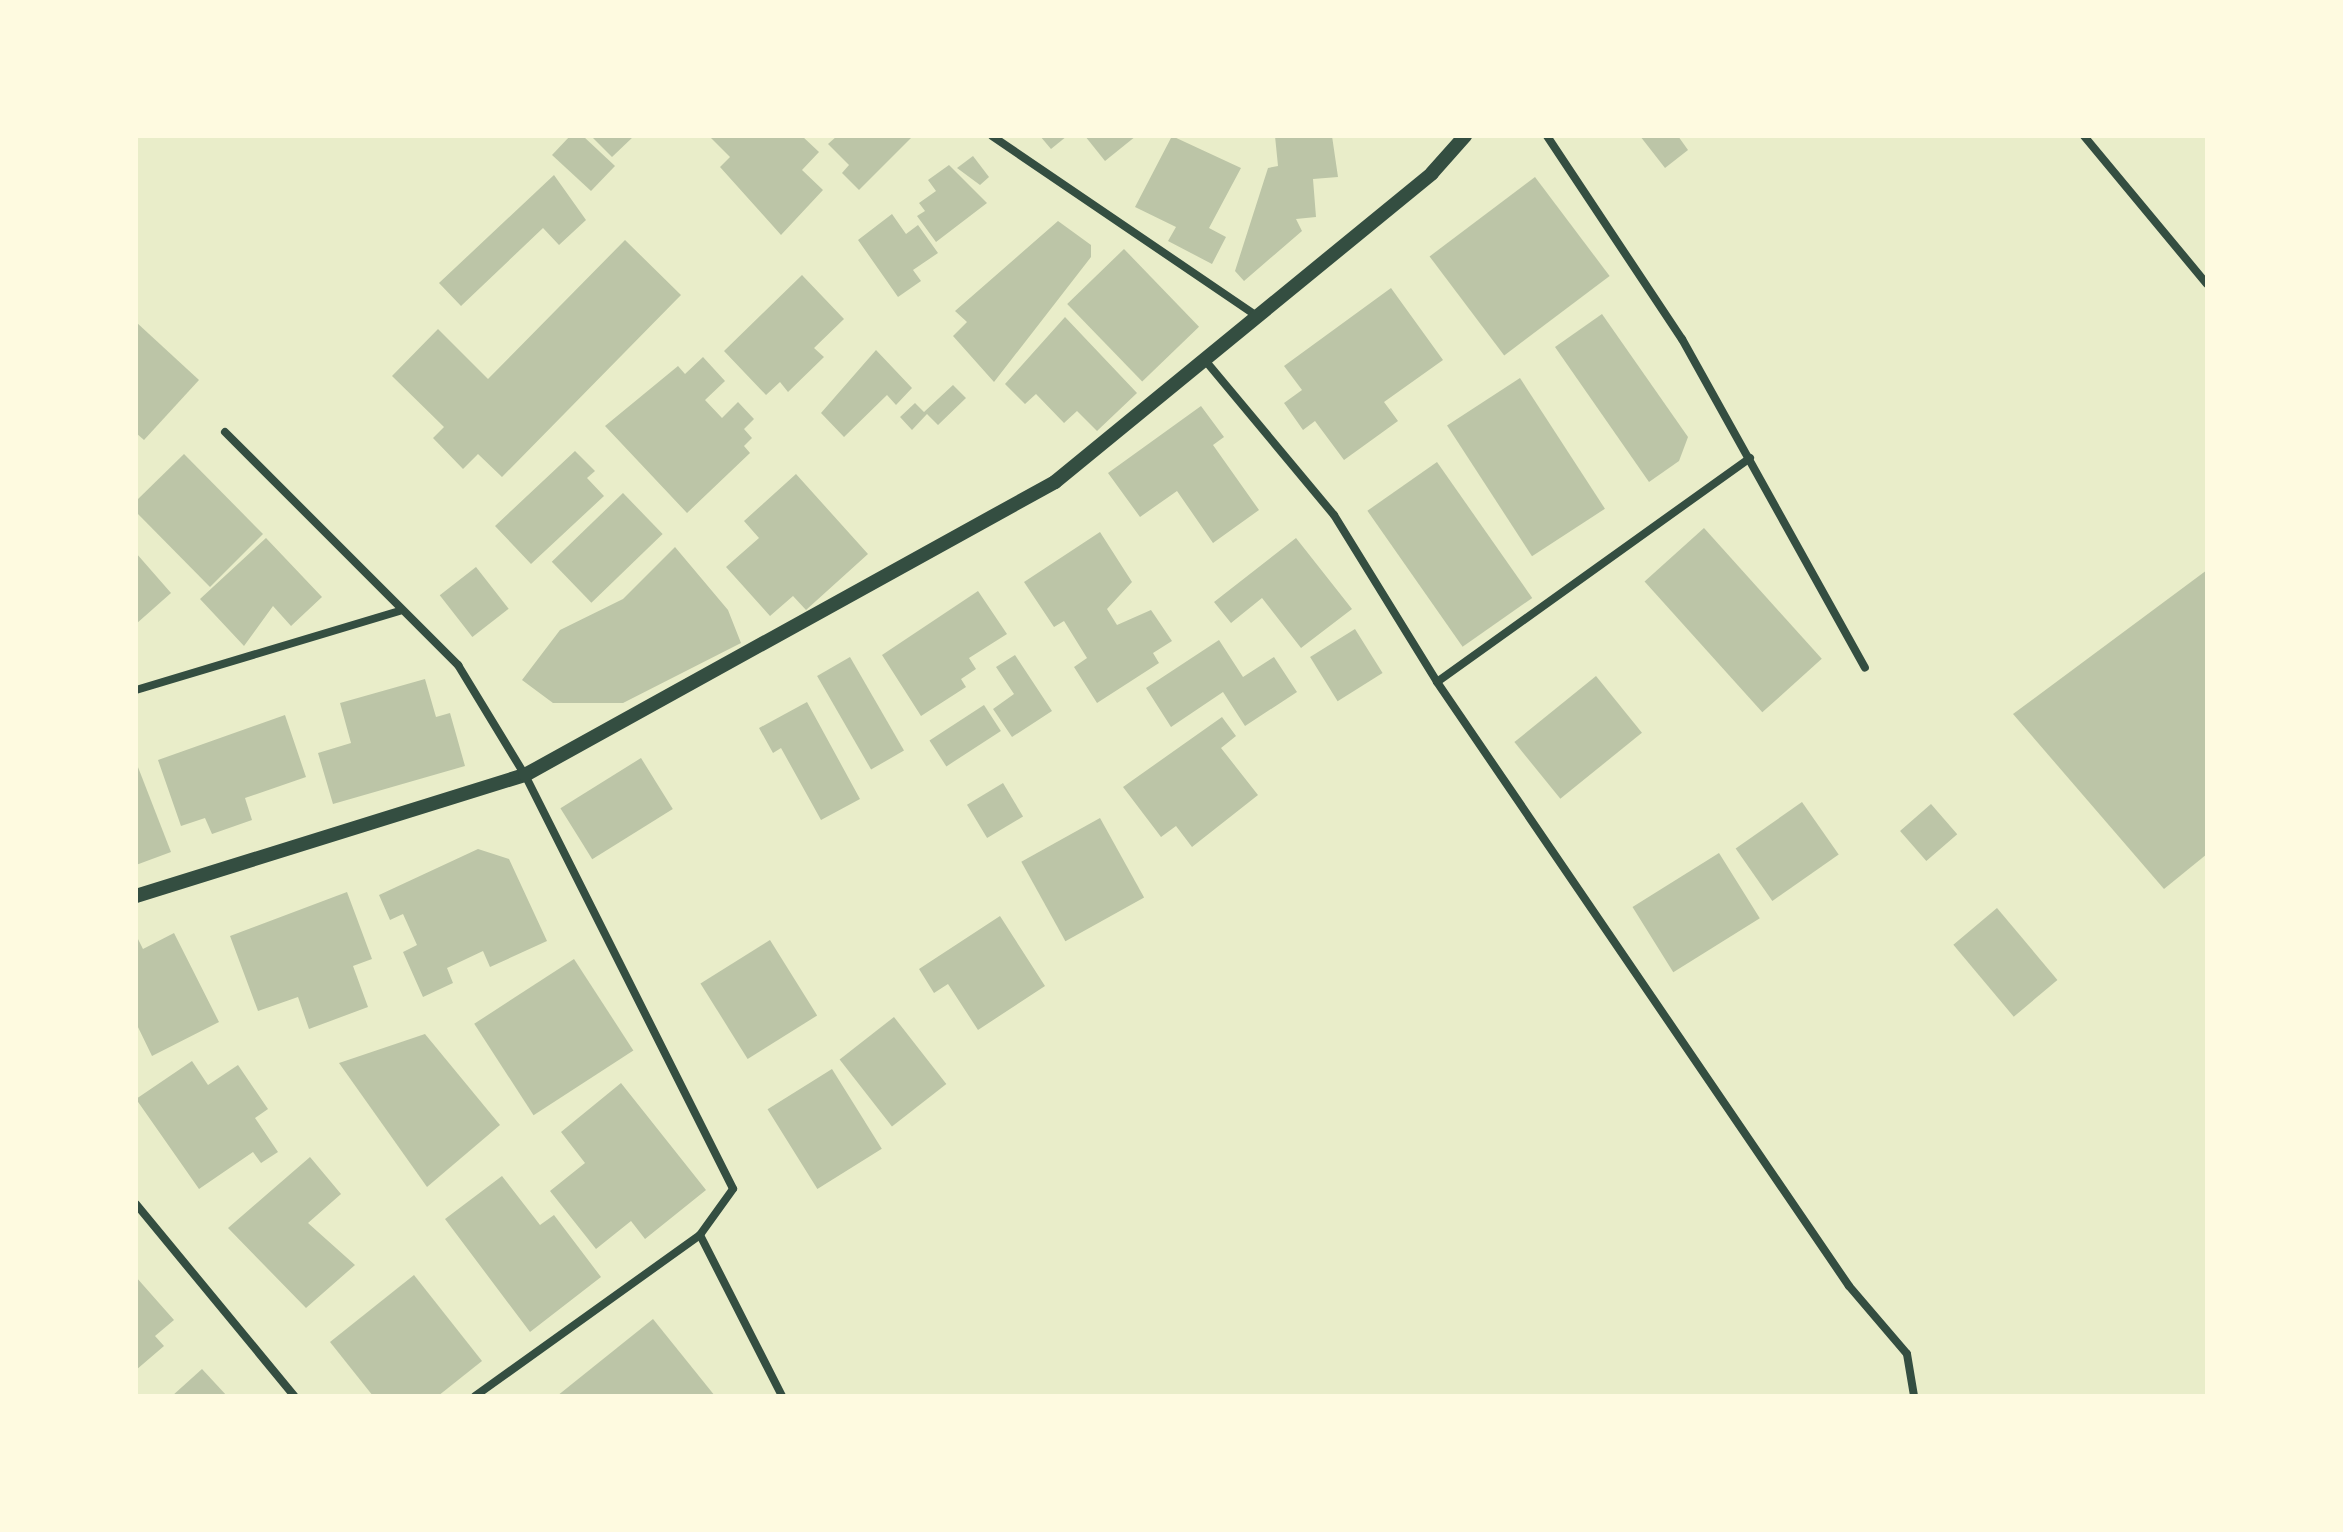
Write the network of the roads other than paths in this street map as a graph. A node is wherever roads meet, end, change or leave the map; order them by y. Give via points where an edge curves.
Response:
1 (992, 136) edge
2 (1465, 136) edge
3 (1547, 136) edge
4 (2084, 136) edge
5 (2207, 284) edge
6 (1255, 315) junction
7 (1203, 358) junction
8 (225, 432) dead end
9 (1750, 458) junction
10 (399, 611) junction
11 (1865, 668) dead end
12 (1437, 682) junction
13 (136, 690) edge
14 (525, 775) junction
15 (136, 896) edge
16 (136, 1204) edge
17 (700, 1235) junction
18 (294, 1396) edge
19 (475, 1396) edge
20 (782, 1396) edge
21 (1914, 1396) edge

1 - 6 street
2 - 6 street via 1432,173
3 - 9 street via 1682,339
4 - 5 street
6 - 7 street
7 - 12 street via 1334,515
7 - 14 street via 1055,482
8 - 10 street
9 - 11 street
9 - 12 street
10 - 13 street
10 - 14 street via 458,665
12 - 21 street via 1849,1286 1907,1354
14 - 15 street
14 - 17 street via 723,1156 733,1189
16 - 18 street
17 - 19 street
17 - 20 street

